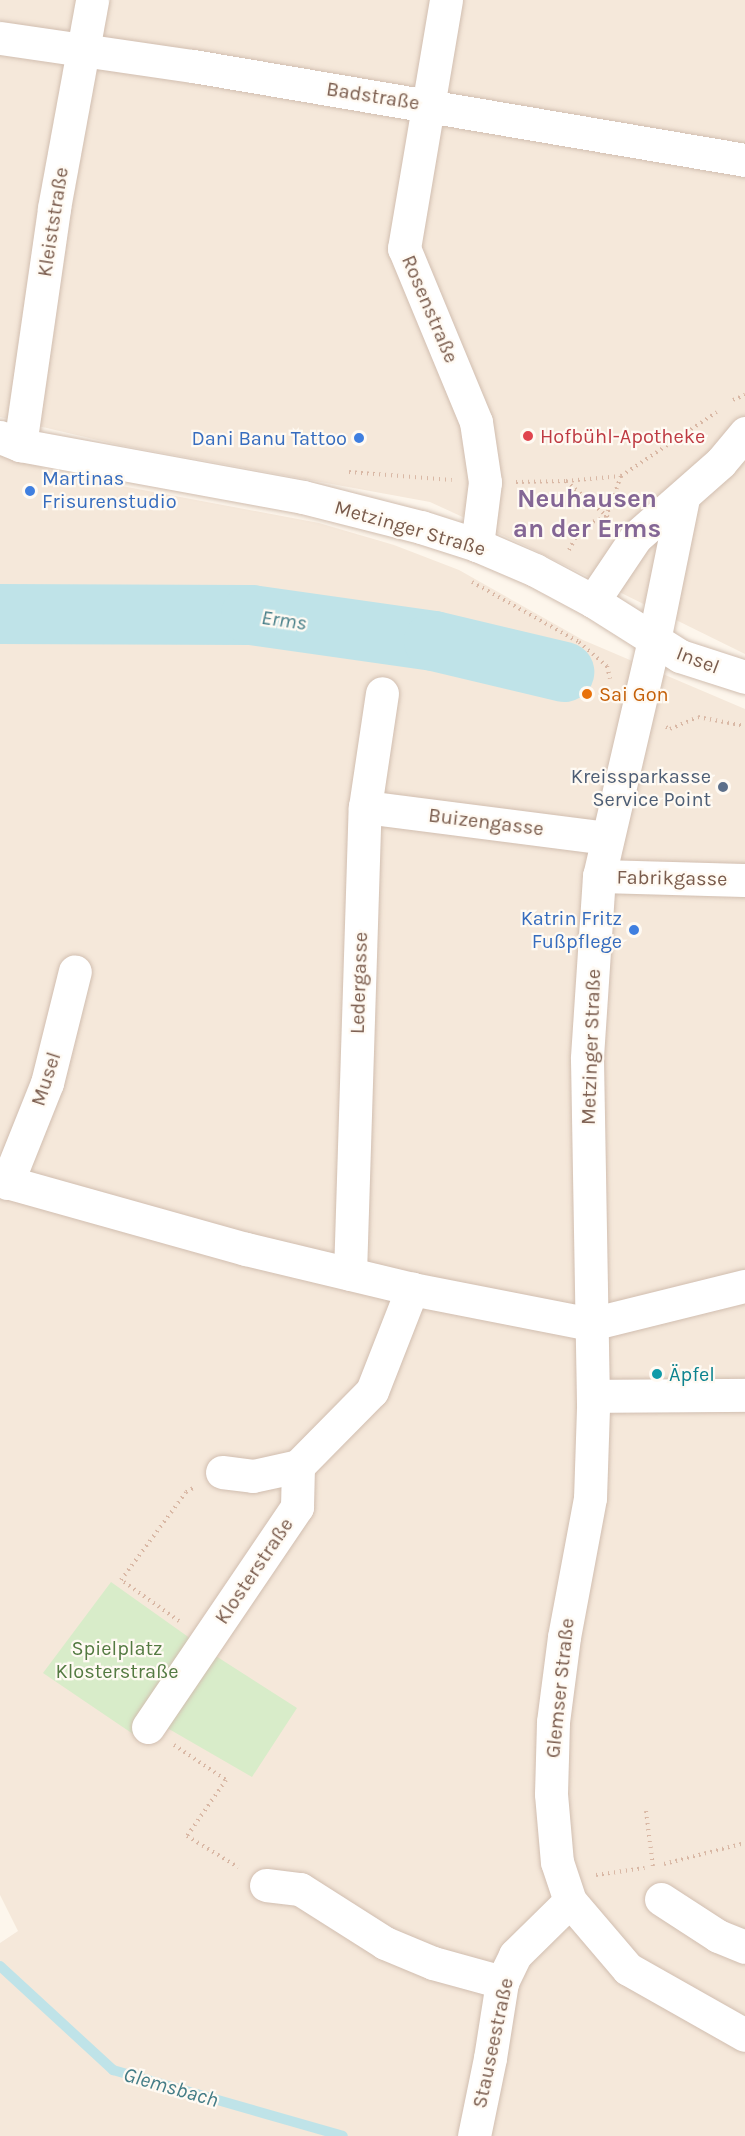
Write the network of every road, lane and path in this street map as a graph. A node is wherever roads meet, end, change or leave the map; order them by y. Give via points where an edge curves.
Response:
1 (92, 0) edge
2 (446, 0) edge
3 (0, 38) edge
4 (84, 51) junction
5 (427, 105) junction
6 (745, 160) edge
7 (745, 395) edge
8 (727, 404) dead end
9 (717, 411) dead end
10 (745, 433) edge
11 (10, 441) edge
12 (733, 464) edge
13 (621, 476) junction
14 (566, 481) dead end
15 (682, 498) junction
16 (477, 545) junction
17 (553, 580) junction
18 (593, 601) junction
19 (654, 640) junction
20 (745, 677) edge
21 (382, 693) dead end
22 (635, 712) junction
23 (745, 726) edge
24 (364, 807) junction
25 (607, 838) junction
26 (599, 876) junction
27 (745, 880) edge
28 (75, 971) dead end
29 (4, 1181) edge
30 (350, 1274) junction
31 (745, 1286) edge
32 (412, 1289) junction
33 (591, 1324) junction
34 (745, 1395) edge
35 (593, 1396) junction
36 (298, 1466) junction
37 (222, 1472) joint
38 (206, 1641) junction
39 (148, 1727) joint
40 (646, 1811) dead end
41 (745, 1844) edge
42 (653, 1867) junction
43 (595, 1875) dead end
44 (266, 1885) joint
45 (661, 1899) dead end
46 (570, 1901) junction
47 (745, 1947) edge
48 (502, 1982) junction
49 (745, 2035) edge
50 (474, 2136) edge

1 - 4 street, Kleiststraße
2 - 5 street, Rosenstraße
3 - 4 street, Badstraße
4 - 5 street, Badstraße
4 - 11 street, Kleiststraße
5 - 6 street, Badstraße
5 - 16 street, Rosenstraße via 404,249 476,422 485,482
7 - 8 path
9 - 13 path
10 - 12 street
11 - 16 street, Metzinger Straße via 303,497
12 - 15 street
13 - 14 path
13 - 17 path via 606,517 582,526
15 - 18 street via 636,537
15 - 19 street
16 - 17 street, Metzinger Straße
17 - 18 street, Metzinger Straße
17 - 22 path via 533,616 579,642 607,666 613,696
18 - 19 street, Metzinger Straße
19 - 20 street, Insel via 680,656
19 - 22 street, Metzinger Straße
21 - 24 street, Ledergasse
22 - 23 path via 670,729 698,717
22 - 25 street, Metzinger Straße
24 - 25 street, Buizengasse
24 - 30 street, Ledergasse
25 - 26 street, Metzinger Straße
26 - 27 street, Fabrikgasse
26 - 33 street, Metzinger Straße via 587,1059
28 - 29 street, Musel via 47,1083
29 - 30 street
30 - 32 street
31 - 33 street
32 - 33 street
32 - 36 street via 372,1391
33 - 35 street, Glemser Straße
34 - 35 street
35 - 46 street, Glemser Straße via 590,1498 553,1722 557,1862
36 - 37 street via 253,1476
36 - 38 street, Klosterstraße via 297,1507
37 - 38 path via 186,1492 121,1580
38 - 39 street, Klosterstraße
39 - 44 path via 226,1780 188,1836
40 - 42 path
41 - 42 path
42 - 43 path
44 - 48 street via 300,1889 386,1943 433,1963
45 - 47 street via 717,1936
46 - 48 street, Stauseestraße via 515,1955
46 - 49 street, Glemser Straße via 628,1969
48 - 50 street, Stauseestraße

